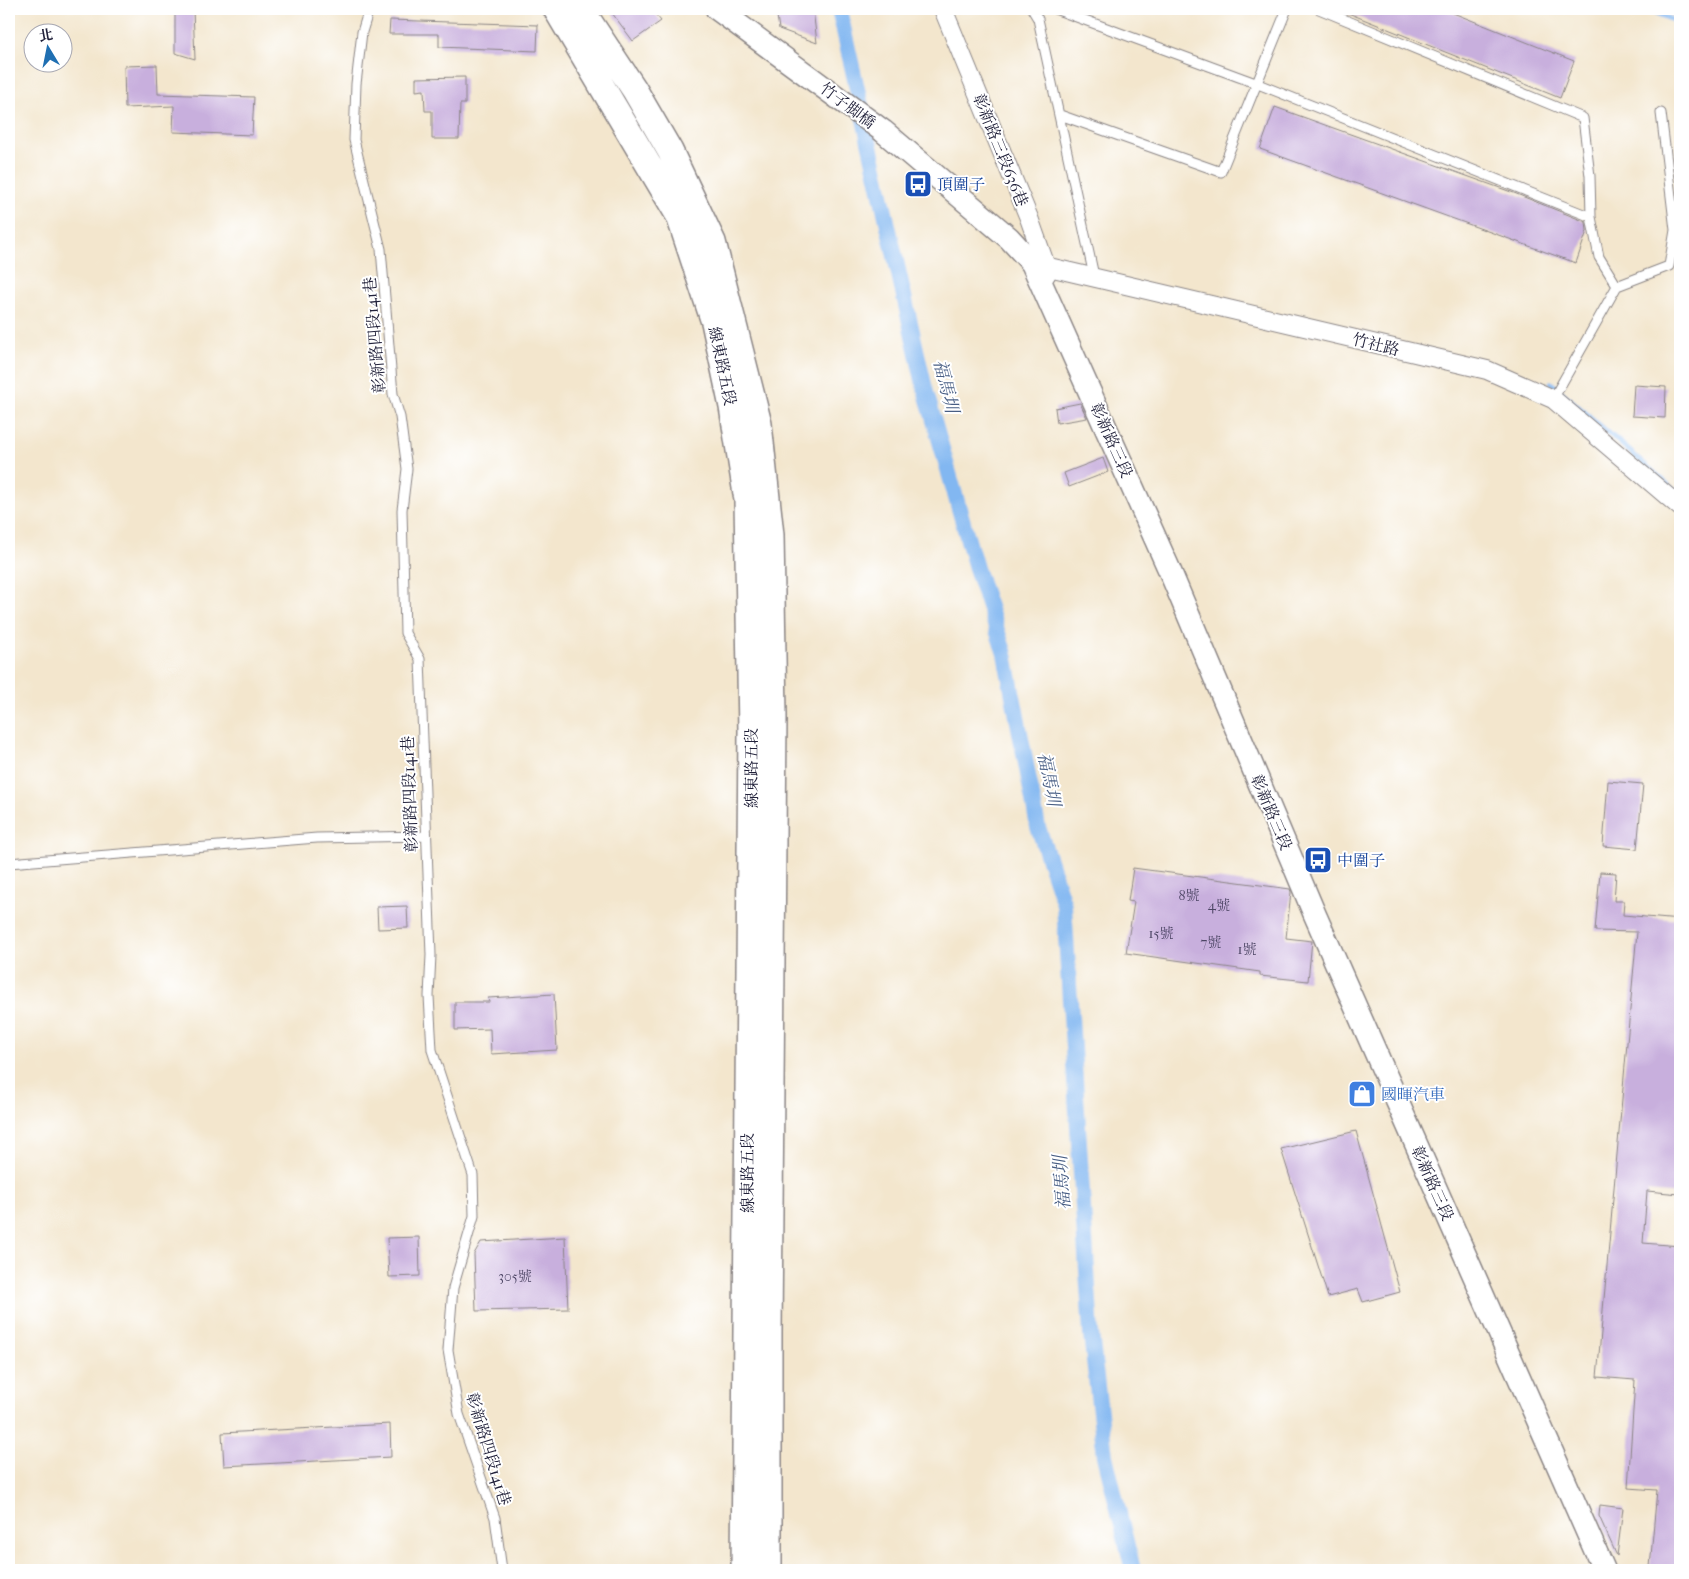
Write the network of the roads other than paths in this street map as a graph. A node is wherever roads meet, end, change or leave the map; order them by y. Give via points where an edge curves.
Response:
1 (369, 9) edge
2 (556, 9) edge
3 (581, 9) edge
4 (717, 9) edge
5 (948, 9) edge
6 (1032, 9) edge
7 (1055, 9) edge
8 (1287, 9) edge
9 (1319, 9) edge
10 (1258, 84) junction
11 (1661, 113) dead end
12 (1060, 115) junction
13 (883, 131) joint
14 (1591, 217) junction
15 (1039, 264) junction
16 (1094, 276) junction
17 (1617, 286) junction
18 (1552, 399) junction
19 (1680, 508) edge
20 (425, 836) junction
21 (9, 863) edge
22 (502, 1570) edge
23 (744, 1570) edge
24 (769, 1570) edge
25 (1604, 1570) edge

1 - 20 lane, 彰新路四段141巷 via 362,32 356,84 354,140 381,249 392,394 400,417 407,469 402,510 405,633 420,659
2 - 23 main road, 線東路五段 via 678,216 714,322 747,500 751,731
3 - 24 main road, 線東路五段 via 670,151 713,242 759,424 771,535 774,716
4 - 13 street, 竹子脚橋
5 - 15 street, 彰新路三段636巷 via 1029,218
6 - 12 lane via 1038,19
7 - 10 lane
8 - 10 lane
9 - 14 lane via 1583,118
10 - 12 lane via 1222,172
10 - 14 lane
11 - 17 lane via 1675,230 1669,266
12 - 16 lane
13 - 15 street, 彰新路三段
14 - 17 lane via 1600,257
15 - 16 street, 竹社路
15 - 25 street, 彰新路三段 via 1048,295 1170,569 1315,915
16 - 18 street, 竹社路 via 1487,370
17 - 18 lane
18 - 19 street, 竹社路
20 - 21 lane via 317,838
20 - 22 lane, 彰新路四段141巷 via 432,955 429,996 432,1050 473,1174 474,1216 453,1288 448,1350 459,1414 495,1518

